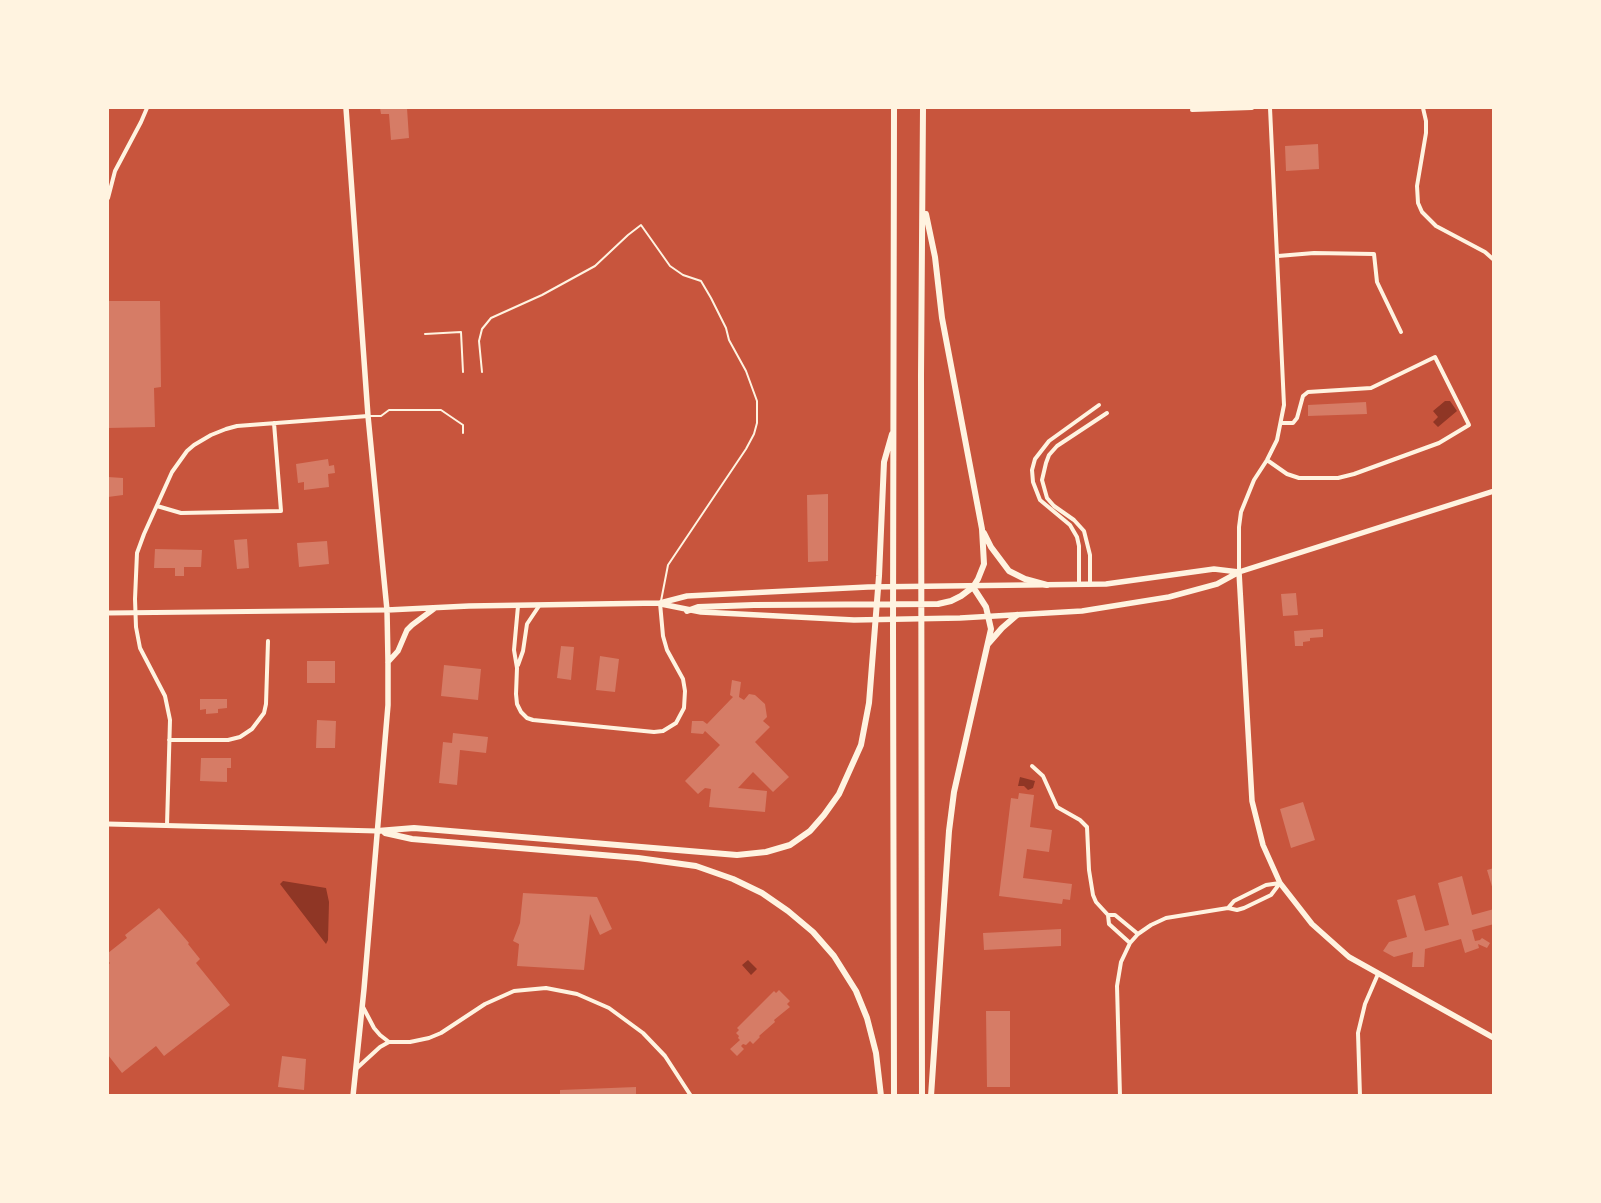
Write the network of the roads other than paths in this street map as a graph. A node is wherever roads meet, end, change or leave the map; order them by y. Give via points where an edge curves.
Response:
1 (147, 108) edge
2 (346, 108) edge
3 (894, 108) edge
4 (923, 108) edge
5 (1246, 108) edge
6 (1252, 108) edge
7 (1270, 108) edge
8 (1423, 108) edge
9 (1192, 110) dead end
10 (108, 198) edge
11 (923, 200) junction
12 (1278, 256) junction
13 (1494, 260) edge
14 (1401, 332) dead end
15 (425, 334) dead end
16 (463, 372) dead end
17 (482, 372) dead end
18 (1099, 405) dead end
19 (1107, 413) dead end
20 (368, 416) junction
21 (274, 423) junction
22 (1282, 423) junction
23 (894, 425) junction
24 (463, 433) dead end
25 (1267, 460) junction
26 (1494, 491) edge
27 (157, 506) junction
28 (982, 529) junction
29 (1239, 572) junction
30 (1090, 583) junction
31 (1078, 584) junction
32 (1046, 585) junction
33 (973, 587) junction
34 (660, 604) junction
35 (518, 606) junction
36 (539, 606) junction
37 (436, 608) junction
38 (386, 610) junction
39 (687, 610) junction
40 (108, 613) edge
41 (136, 613) junction
42 (1017, 615) junction
43 (989, 616) junction
44 (268, 641) dead end
45 (987, 645) junction
46 (388, 662) junction
47 (517, 668) junction
48 (169, 740) junction
49 (1032, 766) dead end
50 (108, 824) edge
51 (167, 825) junction
52 (377, 831) junction
53 (1280, 883) junction
54 (1228, 908) junction
55 (1108, 915) junction
56 (1138, 934) junction
57 (1130, 943) junction
58 (1378, 974) junction
59 (362, 1006) junction
60 (1494, 1038) edge
61 (389, 1042) junction
62 (356, 1070) junction
63 (353, 1096) edge
64 (691, 1096) edge
65 (881, 1096) edge
66 (894, 1096) edge
67 (922, 1096) edge
68 (931, 1096) edge
69 (1120, 1096) edge
70 (1360, 1096) edge

1 - 10 street via 115,172
2 - 20 main road
3 - 23 highway
4 - 11 highway
5 - 6 street
5 - 9 street
7 - 12 street
8 - 13 street via 1426,132 1417,186 1422,212 1436,226
11 - 28 highway
11 - 67 highway
12 - 14 street via 1374,254 1377,282
12 - 22 street via 1285,390
15 - 16 lane via 461,332
17 - 34 lane via 482,330 492,318 595,266 641,225 670,266 700,281 746,371 757,401 757,423 746,449 668,565
18 - 31 street via 1049,441 1035,459 1032,470 1040,500 1070,525 1077,537
19 - 30 street via 1057,446 1042,472 1046,498 1084,531 1090,555
20 - 21 street
20 - 24 lane via 381,416 389,410 441,410 463,424
20 - 38 main road
21 - 27 street via 226,429 194,445 178,464
21 - 27 street via 281,511 181,512
22 - 25 street
22 - 25 street via 1293,422 1297,418 1302,399 1308,392 1371,388 1435,357 1469,425 1439,443 1338,478 1299,478
23 - 52 highway via 884,462 870,704 861,745 839,794 810,830 790,844 766,852 737,855 414,828
23 - 66 highway
25 - 29 street via 1254,480 1241,512
26 - 29 main road
27 - 41 street via 137,554
28 - 32 highway via 1009,571
28 - 33 highway via 984,564
29 - 30 main road via 1214,569 1106,584
29 - 42 main road via 1217,584 1169,597 1082,611
29 - 53 main road via 1252,802 1263,845
30 - 31 main road
31 - 32 main road
32 - 33 main road
33 - 34 main road via 868,587 688,596
33 - 39 highway via 951,601 938,604 754,605
33 - 43 highway
34 - 36 main road
34 - 39 main road
34 - 47 street via 667,650 686,691 681,716 663,732 527,718 517,704
35 - 36 main road
35 - 37 main road
35 - 47 street via 514,650
36 - 47 street via 527,624
37 - 38 main road
37 - 46 main road via 407,630 398,651
38 - 41 main road
38 - 46 main road
39 - 43 main road via 854,620
40 - 41 main road
41 - 48 street via 140,648 165,696 170,720
42 - 43 main road
42 - 45 highway
43 - 45 highway via 991,629
44 - 48 street via 266,704 264,713 252,728 240,737 228,740
45 - 68 highway via 954,792 949,831
46 - 52 main road via 388,705
48 - 51 street
49 - 55 street via 1043,776 1057,807 1086,827 1093,895
50 - 51 main road
51 - 52 main road
52 - 59 main road
52 - 65 highway via 412,839 696,866 762,893 812,932 834,956 856,991 876,1053
53 - 54 street via 1234,900
53 - 54 street via 1271,895 1244,908
53 - 58 main road via 1323,936
54 - 56 street via 1166,918
55 - 56 street via 1115,915
55 - 57 street via 1109,924
56 - 57 street
57 - 69 street via 1121,962 1117,986
58 - 60 main road
58 - 70 street via 1358,1032
59 - 61 street via 374,1028
59 - 62 main road
61 - 62 street
61 - 64 street via 433,1037 484,1004 514,992 533,988 558,990 577,994 609,1008 636,1026 666,1056
62 - 63 main road

